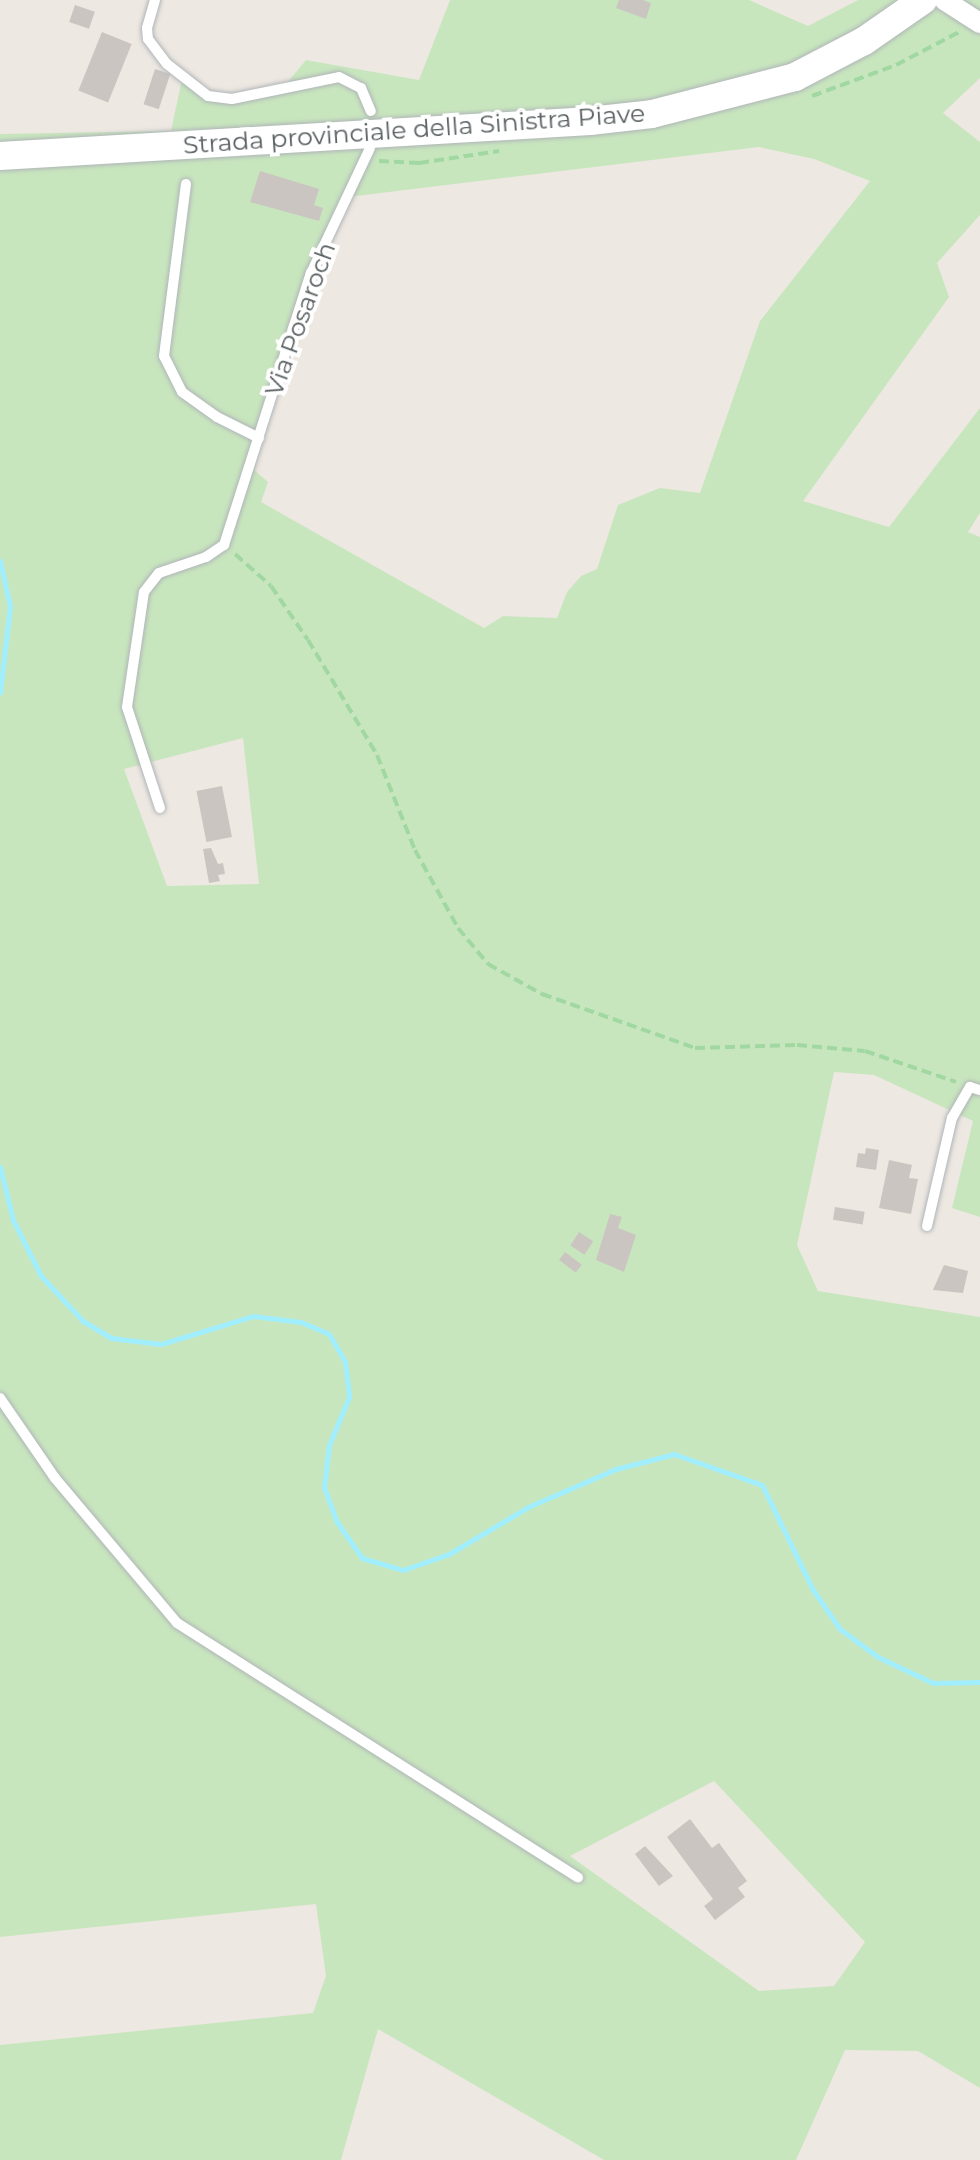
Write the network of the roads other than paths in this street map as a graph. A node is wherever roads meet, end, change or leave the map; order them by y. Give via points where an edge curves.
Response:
1 (155, 0) edge
2 (928, 1) edge
3 (980, 23) edge
4 (371, 111) dead end
5 (370, 148) dead end
6 (0, 156) edge
7 (186, 184) dead end
8 (259, 438) junction
9 (160, 808) dead end
10 (975, 1088) edge
11 (927, 1226) dead end
12 (0, 1398) edge
13 (578, 1877) dead end

1 - 4 lane via 148,40 166,64 208,96 232,100 339,77 362,88
2 - 3 street
2 - 6 main road, Strada provinciale della Sinistra Piave via 796,76 652,114
5 - 8 lane, Via Posaroch via 311,273
7 - 8 lane via 164,356 182,392
8 - 9 lane, Via Posaroch via 224,544 158,572 144,592 127,707
10 - 11 lane via 952,1118
12 - 13 lane via 55,1478 177,1623

